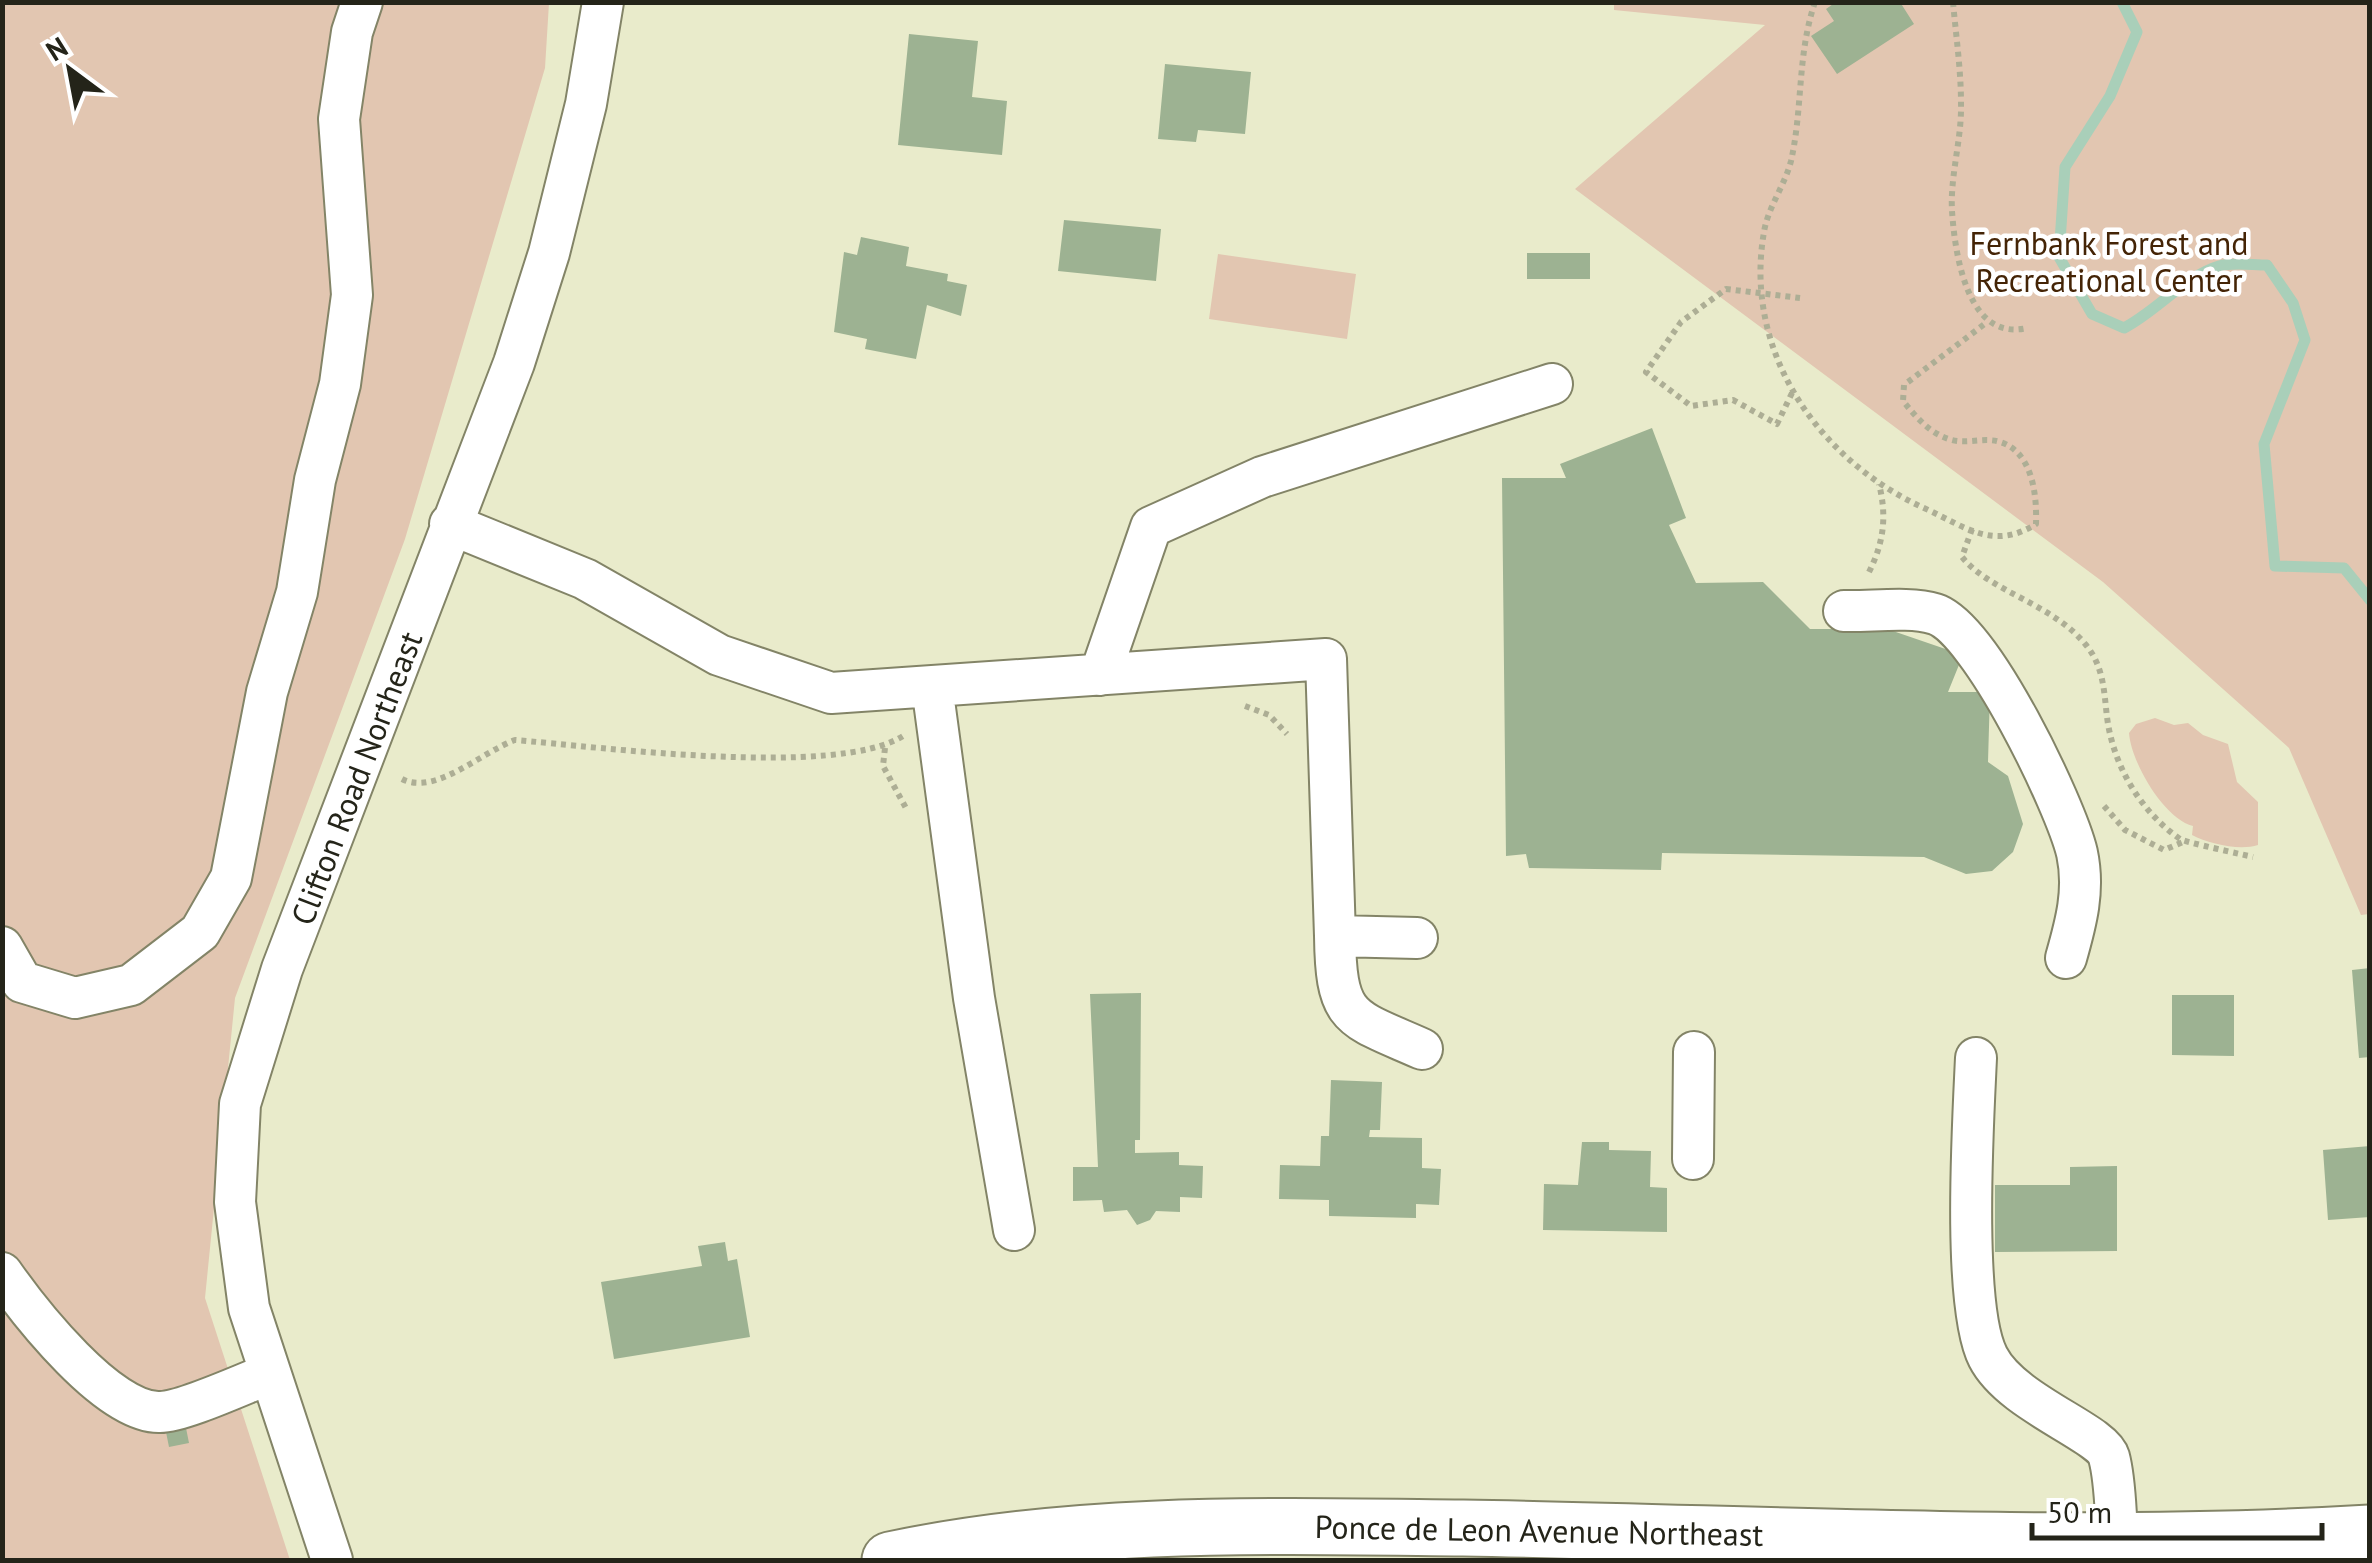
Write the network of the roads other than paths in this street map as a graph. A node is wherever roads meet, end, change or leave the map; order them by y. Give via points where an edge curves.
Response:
1 (362, 2) edge
2 (603, 2) edge
3 (1552, 384) dead end
4 (450, 524) junction
5 (1844, 611) road end
6 (1100, 674) junction
7 (932, 686) junction
8 (1335, 936) junction
9 (1417, 938) dead end
10 (2, 947) edge
11 (2066, 958) dead end
12 (1422, 1049) dead end
13 (1694, 1052) dead end
14 (1976, 1058) dead end
15 (1693, 1159) dead end
16 (1014, 1230) dead end
17 (3, 1275) edge
18 (269, 1374) junction
19 (2370, 1533) edge
20 (2118, 1542) junction
21 (332, 1560) edge
22 (890, 1560) edge

1 - 10 street via 339,119 352,295 340,384 231,878 200,932 131,985 74,998 22,982
2 - 4 street, Clifton Road Northeast via 549,253
3 - 6 street via 1262,477 1152,527
4 - 7 street via 585,579 718,655 831,694
4 - 18 street, Clifton Road Northeast via 282,968 240,1104 235,1202 249,1308
5 - 11 street via 1937,614 1963,635 2009,702 2064,809 2078,856 2080,910
6 - 7 street
6 - 8 street via 1326,659
7 - 16 street
8 - 9 street
8 - 12 street via 1336,985 1356,1020
13 - 15 street
14 - 20 street via 1977,1322 1988,1357 2008,1384 2038,1409 2099,1440 2109,1455
17 - 18 street via 54,1339 118,1398 160,1412
18 - 21 street, Clifton Road Northeast
19 - 20 highway, Ponce de Leon Avenue Northeast
20 - 22 highway, Ponce de Leon Avenue Northeast via 1347,1527 1107,1532

